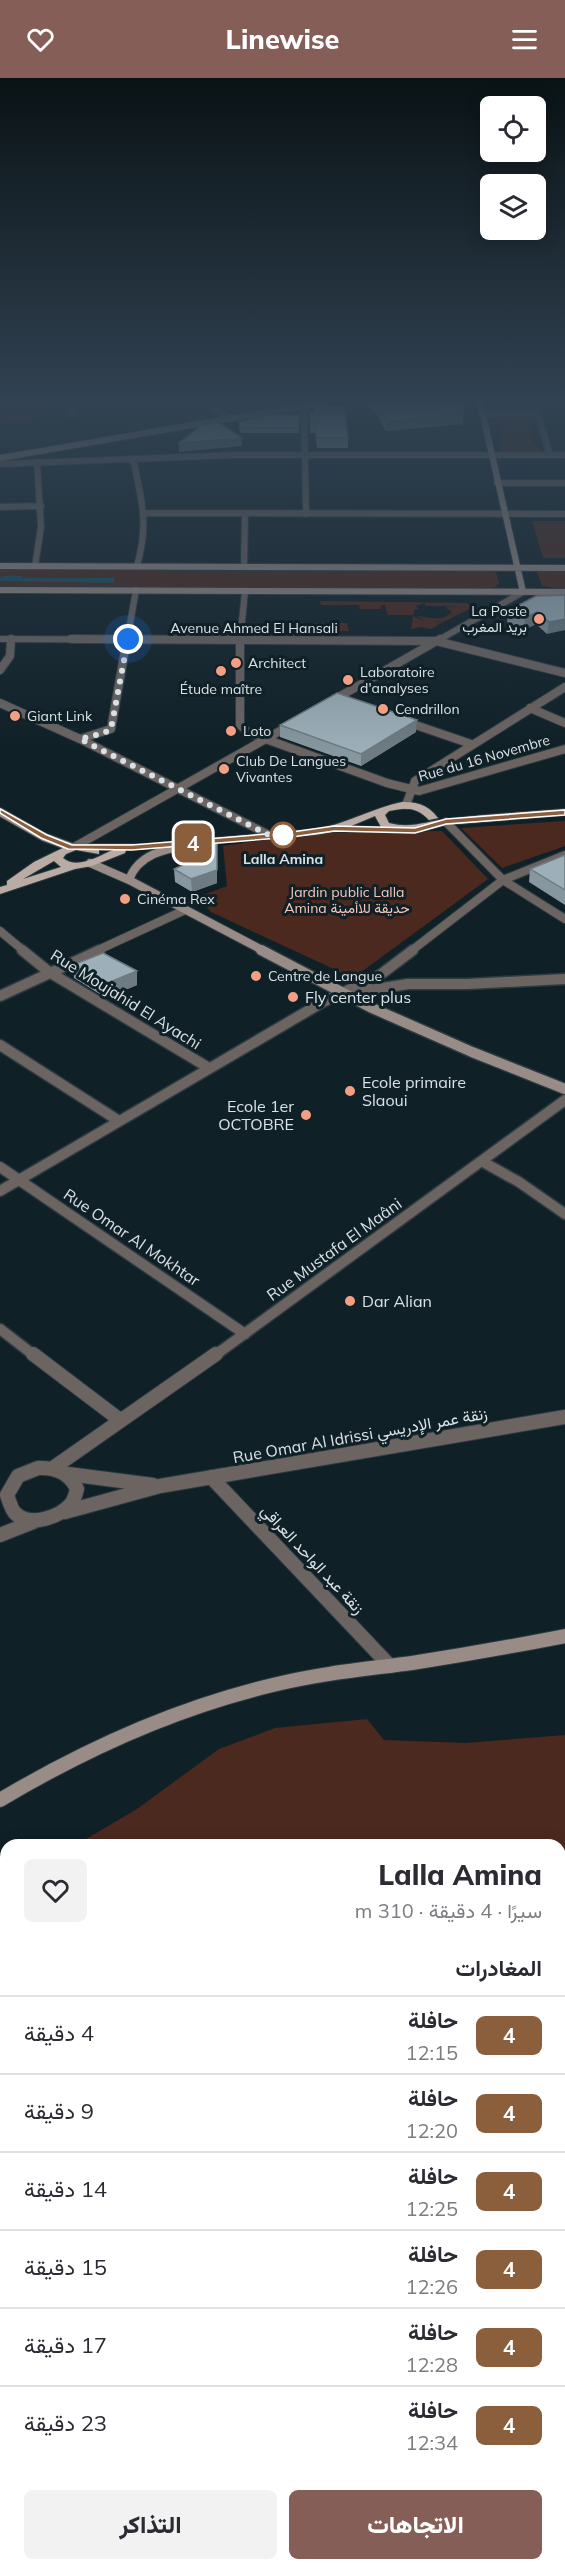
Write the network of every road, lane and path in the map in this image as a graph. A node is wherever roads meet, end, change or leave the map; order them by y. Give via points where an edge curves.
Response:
1 (41, 518) edge
2 (145, 518) edge
3 (245, 518) edge
4 (505, 518) edge
5 (0, 566) edge
6 (35, 566) junction
7 (137, 566) junction
8 (244, 567) junction
9 (517, 568) junction
10 (565, 568) edge
11 (0, 590) edge
12 (136, 590) junction
13 (245, 591) junction
14 (523, 592) junction
15 (565, 592) edge
16 (0, 639) edge
17 (10, 639) junction
18 (128, 639) junction
19 (240, 640) junction
20 (436, 641) junction
21 (0, 670) edge
22 (565, 674) edge
23 (565, 687) edge
24 (338, 698) junction
25 (348, 701) edge
26 (0, 703) edge
27 (530, 708) junction
28 (318, 709) edge
29 (390, 716) edge
30 (299, 720) edge
31 (565, 723) edge
32 (80, 739) junction
33 (263, 740) junction
34 (471, 744) junction
35 (565, 749) edge
36 (177, 789) junction
37 (410, 790) junction
38 (406, 805) junction
39 (386, 809) junction
40 (0, 812) edge
41 (565, 813) edge
42 (430, 822) junction
43 (446, 822) junction
44 (334, 829) junction
45 (402, 830) junction
46 (271, 836) junction
47 (44, 837) junction
48 (204, 842) junction
49 (78, 847) junction
50 (132, 848) junction
51 (59, 854) junction
52 (565, 855) edge
53 (93, 861) junction
54 (75, 866) junction
55 (129, 880) junction
56 (503, 880) junction
57 (1, 891) edge
58 (185, 910) junction
59 (565, 920) edge
60 (0, 931) edge
61 (49, 972) junction
62 (565, 979) edge
63 (344, 994) junction
64 (0, 996) edge
65 (0, 1045) edge
66 (209, 1068) junction
67 (565, 1089) edge
68 (565, 1100) edge
69 (119, 1120) junction
70 (483, 1162) junction
71 (0, 1167) edge
72 (19, 1180) junction
73 (0, 1191) edge
74 (565, 1214) edge
75 (0, 1329) edge
76 (245, 1334) junction
77 (565, 1417) edge
78 (120, 1420) junction
79 (53, 1468) junction
80 (68, 1474) junction
81 (211, 1477) junction
82 (160, 1486) junction
83 (4, 1498) edge
84 (64, 1512) junction
85 (40, 1520) junction
86 (0, 1534) edge
87 (565, 1636) edge
88 (390, 1666) junction
89 (0, 1800) edge

1 - 6 street via 42,540
2 - 7 street
3 - 8 street
4 - 9 street
5 - 6 street
6 - 7 street
7 - 8 street
8 - 9 street
9 - 10 street
9 - 14 street
11 - 12 street
12 - 13 street
12 - 18 street
13 - 14 street
13 - 19 street
14 - 15 street
14 - 20 street
16 - 17 street, Avenue Ahmed El Hansali
17 - 18 street, Avenue Ahmed El Hansali
17 - 21 street via 13,647
18 - 19 street, Avenue Ahmed El Hansali
18 - 32 street via 111,729
19 - 20 street, Avenue Ahmed El Hansali
19 - 33 street via 240,725
20 - 22 street, Avenue Ahmed El Hansali
20 - 24 street
23 - 27 street
24 - 25 street
24 - 28 street
26 - 32 street
27 - 31 street
27 - 34 street
29 - 34 street
30 - 33 street
32 - 36 street
33 - 36 street
33 - 37 street
34 - 37 street via 415,781
35 - 37 street, Rue du 16 Novembre via 434,788
36 - 46 street
36 - 49 street
37 - 38 street
38 - 39 main road
38 - 42 main road via 424,809
39 - 44 main road
39 - 45 main road via 380,815 382,822
40 - 47 street
41 - 43 main road
42 - 43 main road
42 - 45 main road
43 - 56 street
44 - 45 main road
44 - 46 main road
46 - 48 main road
47 - 49 street
47 - 51 street
48 - 50 main road
48 - 55 street via 138,861
49 - 50 main road
49 - 51 main road
49 - 53 main road via 96,853
50 - 53 main road
51 - 54 main road via 61,862
51 - 57 main road
52 - 56 street
53 - 54 main road
53 - 55 street
54 - 57 main road
55 - 58 street
56 - 59 street
56 - 63 street via 380,975
58 - 61 street
58 - 63 street
60 - 61 street, Rue Moujahid El Ayachi
61 - 64 street
61 - 66 street, Rue Moujahid El Ayachi
62 - 63 street via 408,984
63 - 66 street via 323,1002
63 - 67 street via 462,1048
65 - 69 street
66 - 69 street
68 - 70 street, Rue Mustafa El Maâni
69 - 72 street
70 - 74 street
70 - 76 street, Rue Mustafa El Maâni
71 - 72 street, Rue Omar Al Mokhtar
72 - 73 street
72 - 76 street, Rue Omar Al Mokhtar
75 - 78 street
76 - 78 street, Rue Mustafa El Maâni
77 - 81 street, Rue Omar Al Idrissi زنقة عمر الإدريسي
78 - 79 street, Rue Mustafa El Maâni
79 - 80 street
79 - 83 street via 37,1467 22,1473 11,1483
80 - 82 street, Rue Omar Al Idrissi زنقة عمر الإدريسي
80 - 84 street via 76,1493
81 - 82 street, Rue Omar Al Idrissi زنقة عمر الإدريسي
81 - 88 street, زنقة عبد الواحد العراقي
82 - 84 street, Rue Omar Al Idrissi زنقة عمر الإدريسي
83 - 85 street via 18,1514
84 - 85 street
85 - 86 street
87 - 88 street
88 - 89 street via 318,1675 219,1699 107,1742 42,1773

